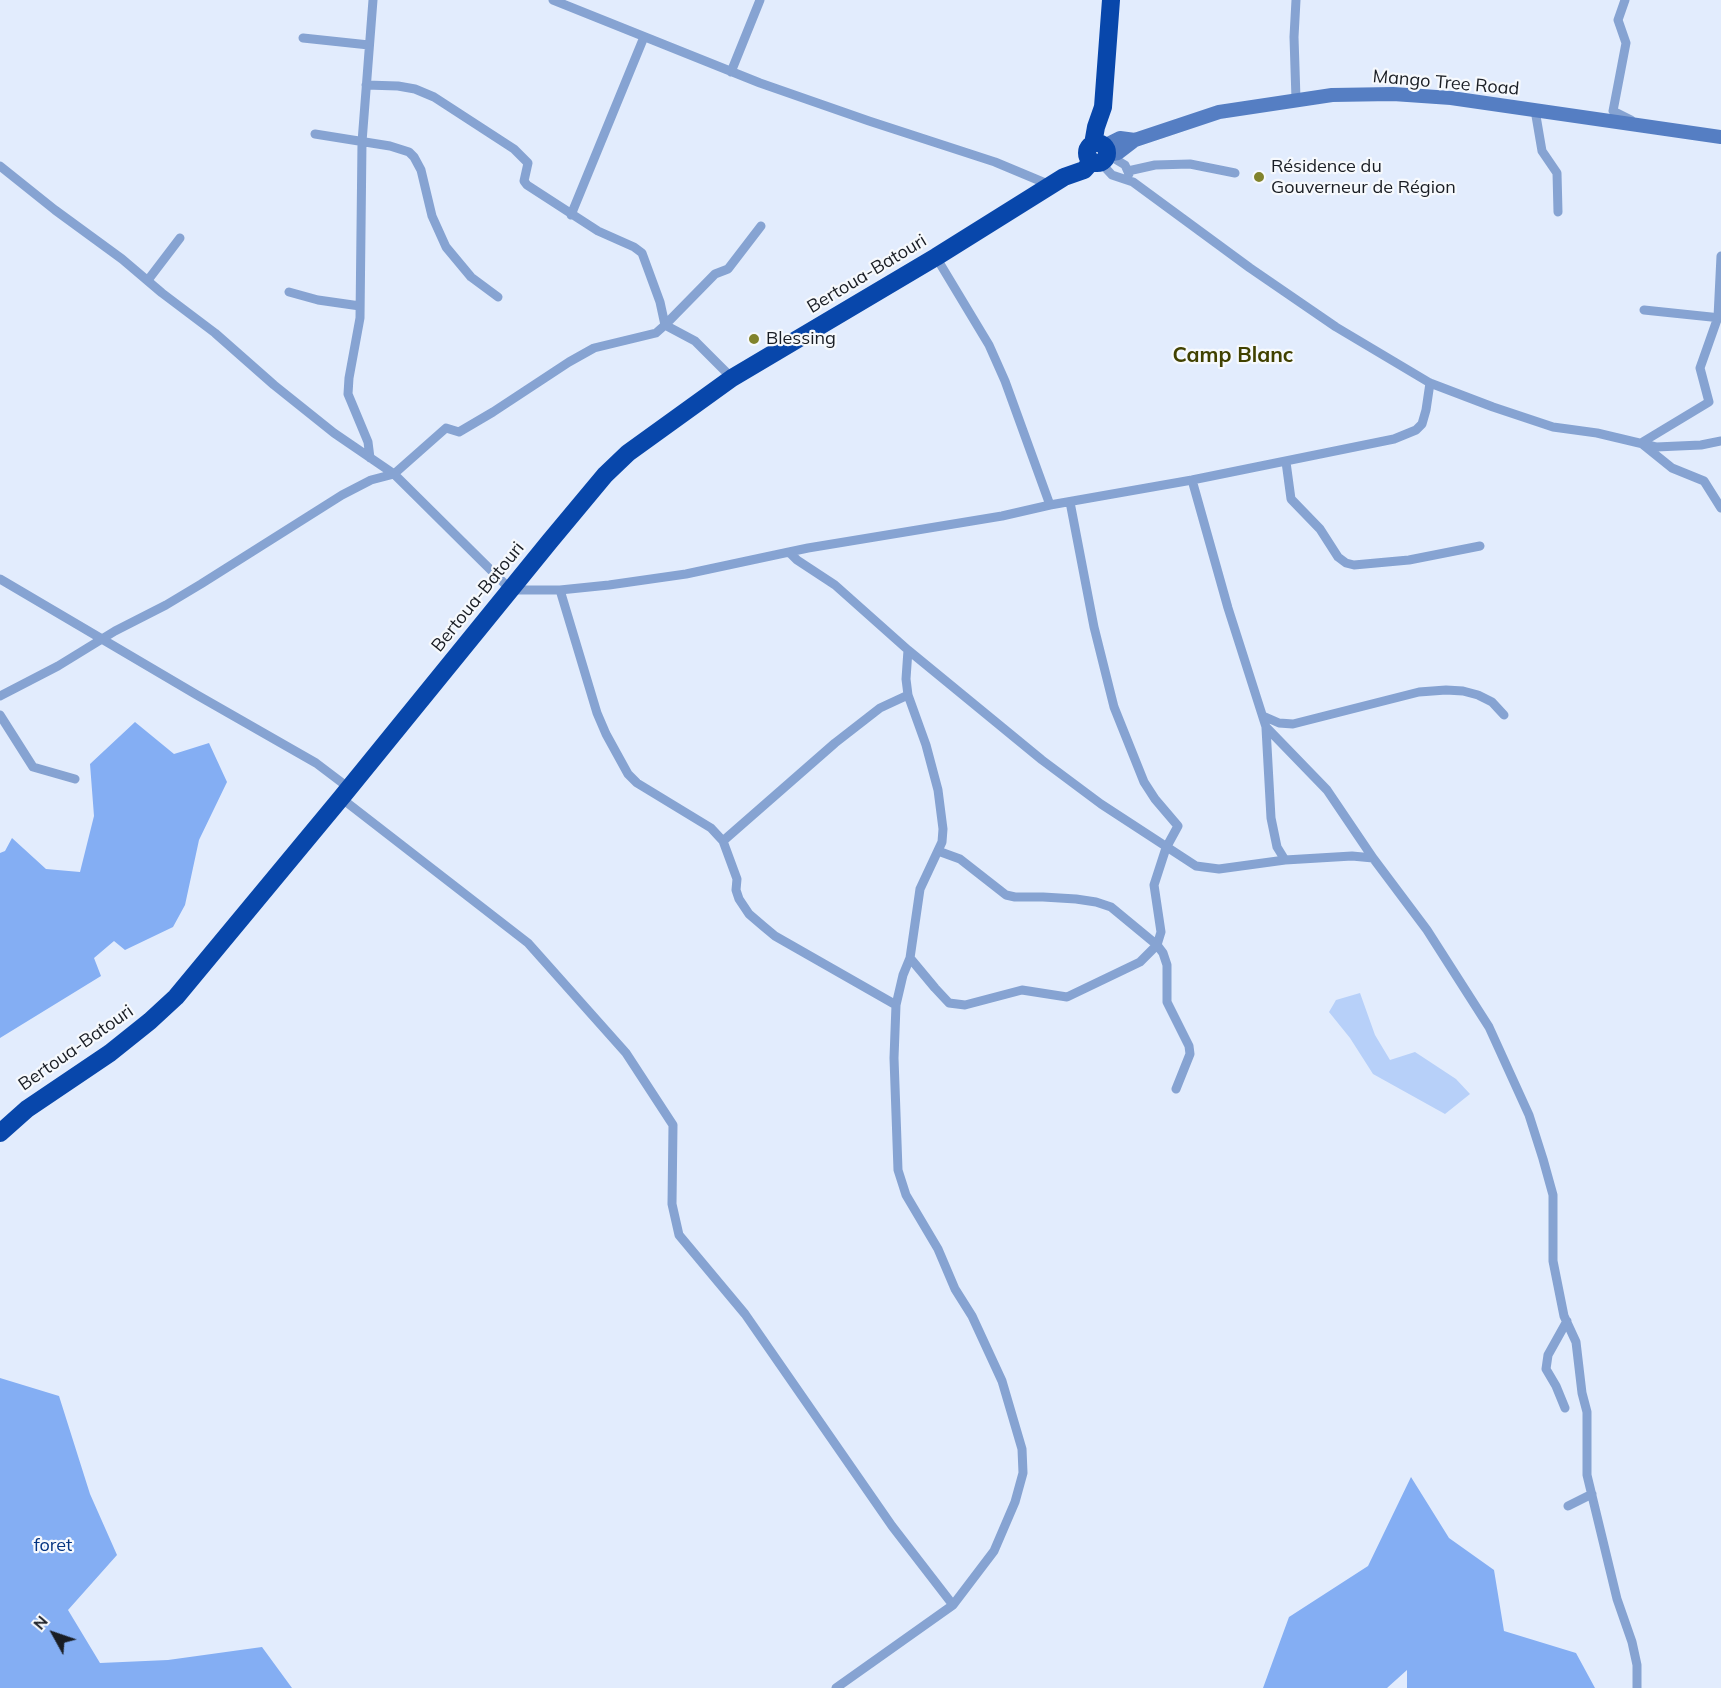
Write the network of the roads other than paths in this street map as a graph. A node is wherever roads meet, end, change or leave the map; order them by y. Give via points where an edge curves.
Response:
1 (373, 0) edge
2 (553, 0) edge
3 (760, 0) edge
4 (1111, 0) edge
5 (1296, 0) edge
6 (1625, 0) edge
7 (644, 37) junction
8 (303, 38) dead end
9 (369, 45) junction
10 (731, 72) junction
11 (366, 85) junction
12 (1296, 99) junction
13 (1535, 110) junction
14 (1638, 124) junction
15 (315, 134) dead end
16 (1721, 137) edge
17 (362, 142) junction
18 (1099, 153) junction
19 (0, 166) edge
20 (1128, 171) junction
21 (1235, 173) dead end
22 (1058, 182) junction
23 (1133, 182) junction
24 (1558, 212) dead end
25 (571, 215) junction
26 (761, 226) dead end
27 (180, 238) dead end
28 (1721, 256) edge
29 (936, 257) junction
30 (148, 280) junction
31 (289, 292) dead end
32 (498, 297) dead end
33 (360, 306) junction
34 (1644, 310) dead end
35 (1720, 318) edge
36 (665, 325) junction
37 (732, 378) junction
38 (1430, 382) junction
39 (1721, 441) edge
40 (1641, 443) junction
41 (370, 458) junction
42 (1286, 462) junction
43 (394, 474) junction
44 (1192, 480) junction
45 (1070, 502) junction
46 (1050, 505) junction
47 (1721, 508) edge
48 (1480, 546) dead end
49 (789, 552) junction
50 (0, 579) edge
51 (511, 590) junction
52 (560, 590) junction
53 (102, 638) junction
54 (908, 650) junction
55 (908, 695) junction
56 (0, 696) edge
57 (0, 715) edge
58 (1504, 715) dead end
59 (1263, 716) junction
60 (1266, 727) junction
61 (75, 779) dead end
62 (345, 793) junction
63 (723, 842) junction
64 (1166, 848) junction
65 (939, 851) junction
66 (1373, 858) junction
67 (1285, 860) junction
68 (1157, 945) junction
69 (910, 958) junction
70 (896, 1005) junction
71 (1176, 1089) dead end
72 (0, 1133) edge
73 (1567, 1321) junction
74 (1565, 1408) dead end
75 (1592, 1494) junction
76 (1568, 1506) dead end
77 (953, 1605) junction
78 (836, 1688) edge
79 (1637, 1688) edge

1 - 9 street
2 - 7 street
3 - 10 street
4 - 18 highway via 1103,107 1107,131
5 - 12 street
6 - 14 street via 1618,20 1626,43 1613,111
7 - 10 street
7 - 25 street
8 - 9 street
9 - 11 street
10 - 22 street
11 - 17 street
11 - 25 street via 415,89 490,132 528,163 525,183
12 - 13 main road, Mango Tree Road via 1394,94
12 - 18 main road, Mango Tree Road via 1218,112 1135,140 1118,153
13 - 14 main road, Mango Tree Road
13 - 24 street via 1542,151 1557,173
14 - 16 main road, Mango Tree Road
15 - 17 street
17 - 32 street via 402,148 414,157 432,216 446,246 471,277
17 - 33 street
18 - 20 street via 1121,163
18 - 22 highway, Bertoua-Batouri via 1084,170
18 - 23 street via 1112,176
19 - 30 street
20 - 21 street via 1190,164
20 - 23 street
22 - 29 highway, Bertoua-Batouri
23 - 38 street via 1336,327
25 - 36 street via 642,253
26 - 36 street via 728,269 715,274
27 - 30 street
28 - 35 street
29 - 37 highway, Bertoua-Batouri
29 - 46 street via 1005,381
30 - 41 street via 274,385
31 - 33 street
33 - 41 street via 348,394 368,442
34 - 35 street
35 - 40 street via 1700,368 1709,402
36 - 37 street via 695,341
36 - 43 street via 656,333 594,348 459,432 446,428
37 - 51 highway, Bertoua-Batouri via 615,465
38 - 40 street via 1553,427
38 - 42 street via 1422,424 1416,430 1394,439
39 - 40 street via 1681,447
40 - 47 street via 1672,468 1704,482
41 - 43 street
42 - 44 street
42 - 48 street via 1291,499 1346,563 1408,560
43 - 51 street
43 - 53 street via 371,480 342,495 201,584
44 - 45 street
44 - 59 street
45 - 46 street
45 - 64 street via 1114,707 1144,782 1178,825
46 - 49 street
49 - 52 street via 686,574
49 - 54 street via 835,585
50 - 53 street
51 - 52 street
51 - 62 highway, Bertoua-Batouri
52 - 63 street via 597,713 628,774 711,828
53 - 56 street
53 - 62 street via 316,763
54 - 55 street
54 - 64 street via 1042,760
55 - 63 street via 880,708 835,743
55 - 65 street via 938,790 943,830
57 - 61 street via 33,767
58 - 59 street via 1478,695 1446,690 1400,697 1293,724
59 - 60 street
60 - 66 street via 1327,790
60 - 67 street via 1271,818
62 - 72 highway, Bertoua-Batouri via 176,997 110,1053 27,1109
62 - 77 street via 528,943 626,1053 673,1125 672,1204 679,1235 745,1314 892,1526
63 - 70 street via 737,879 738,899 749,914 775,936
64 - 67 street via 1196,866 1212,869
64 - 68 street via 1154,885 1161,932
65 - 68 street via 960,859 1006,896 1076,899 1111,907
65 - 69 street via 920,889
66 - 67 street
66 - 73 street via 1427,930 1489,1027 1529,1115 1553,1195 1553,1261
68 - 69 street via 1140,962 1067,997 1022,990 965,1005 949,1003
68 - 71 street via 1167,965 1167,1002 1189,1046 1190,1054
69 - 70 street
70 - 77 street via 898,1170 906,1195 938,1249 1002,1380 1024,1464 1020,1488 994,1551
73 - 74 street via 1548,1355 1546,1369
73 - 75 street via 1576,1342 1587,1412 1587,1475
75 - 76 street
75 - 79 street via 1617,1599 1632,1642
77 - 78 street

